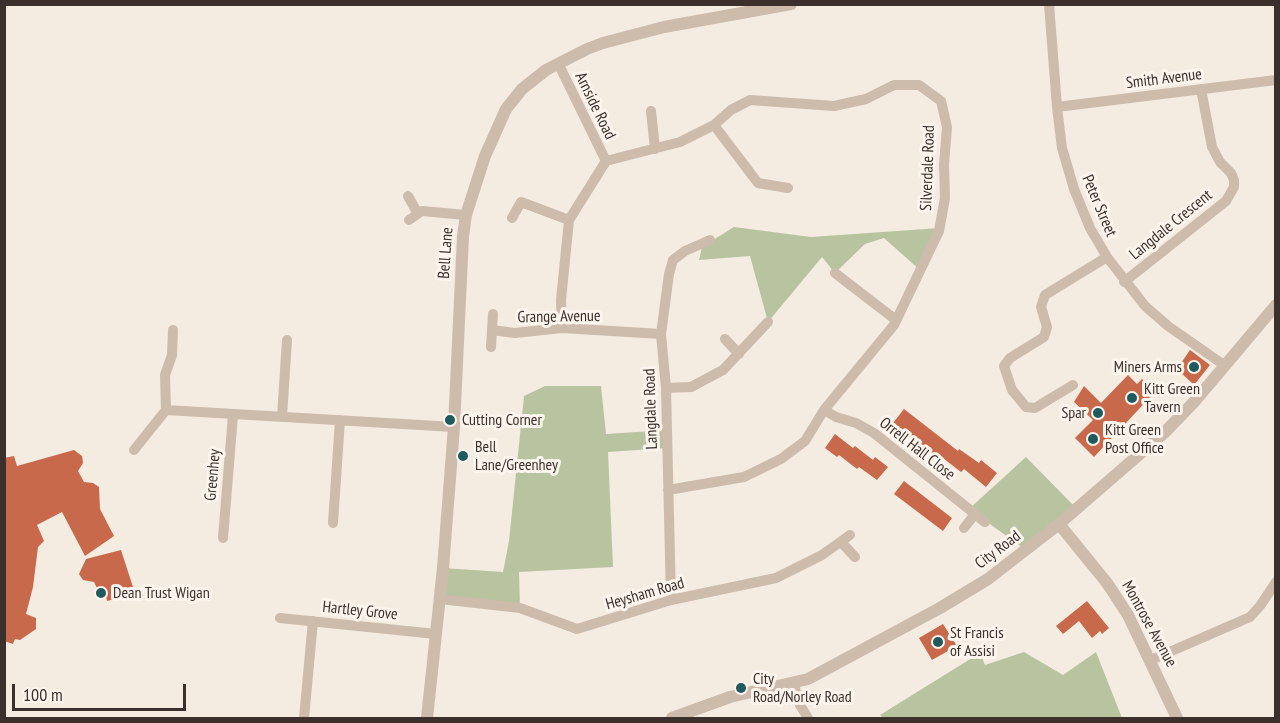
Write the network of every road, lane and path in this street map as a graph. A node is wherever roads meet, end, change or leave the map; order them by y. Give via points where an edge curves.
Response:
1 (791, 4) edge
2 (1049, 4) edge
3 (558, 63) junction
4 (1275, 80) edge
5 (1201, 89) junction
6 (1057, 106) junction
7 (651, 111) dead end
8 (714, 125) junction
9 (655, 149) junction
10 (606, 161) junction
11 (788, 188) dead end
12 (408, 196) dead end
13 (466, 215) junction
14 (512, 218) dead end
15 (569, 220) junction
16 (710, 240) dead end
17 (1107, 257) junction
18 (835, 273) dead end
19 (1124, 282) junction
20 (1275, 305) edge
21 (493, 314) dead end
22 (896, 320) junction
23 (768, 322) dead end
24 (562, 328) junction
25 (173, 330) dead end
26 (492, 330) junction
27 (662, 334) junction
28 (725, 339) dead end
29 (287, 340) dead end
30 (491, 347) dead end
31 (739, 354) junction
32 (1224, 365) junction
33 (1073, 385) dead end
34 (666, 388) junction
35 (166, 410) junction
36 (824, 410) junction
37 (233, 415) junction
38 (282, 417) junction
39 (340, 420) junction
40 (454, 427) junction
41 (134, 450) dead end
42 (668, 490) junction
43 (975, 514) junction
44 (985, 522) dead end
45 (333, 523) dead end
46 (1059, 524) junction
47 (964, 528) dead end
48 (223, 538) dead end
49 (855, 557) dead end
50 (1275, 582) edge
51 (440, 599) junction
52 (671, 600) junction
53 (280, 618) dead end
54 (313, 621) junction
55 (436, 634) junction
56 (1151, 660) junction
57 (793, 682) junction
58 (304, 718) edge
59 (427, 718) edge
60 (672, 718) edge
61 (808, 718) edge
62 (1177, 718) edge

1 - 3 street, Bell Lane via 630,35
2 - 6 street, Peter Street
3 - 10 street, Arnside Road
3 - 13 street, Bell Lane via 522,89 506,109 485,156
4 - 5 street, Smith Avenue
5 - 6 street, Smith Avenue
5 - 19 street, Langdale Crescent via 1212,147 1231,173 1234,188 1226,201
6 - 17 street, Peter Street via 1062,148 1074,189
7 - 9 street
8 - 9 street, Silverdale Road
8 - 11 street via 758,183
8 - 22 street, Silverdale Road via 750,100 834,106 866,99 894,85 919,85 941,101 947,127 945,198 939,231
9 - 10 street, Silverdale Road
10 - 15 street
12 - 13 street via 414,217 422,211
13 - 40 street, Bell Lane
14 - 15 street via 521,202
15 - 24 street
16 - 27 street, Langdale Road via 673,260
17 - 19 street, Peter Street
17 - 33 street via 1045,295 1041,307 1047,327 1044,337 1004,366 1012,390 1026,407 1035,408
18 - 22 street
19 - 32 street, Peter Street via 1156,316
20 - 32 street, City Road
21 - 26 street
22 - 36 street, Silverdale Road
23 - 31 street
24 - 26 street, Grange Avenue via 515,333
24 - 27 street, Grange Avenue
25 - 35 street via 172,355 165,375
26 - 30 street
27 - 34 street, Langdale Road
28 - 31 street
29 - 38 street
31 - 34 street via 723,370 691,387
32 - 46 street, City Road via 1164,433
34 - 42 street, Langdale Road
35 - 37 street
35 - 41 street
36 - 42 street, Silverdale Road via 805,441 781,459 744,477
36 - 43 street, Orrell Hall Close via 874,433
37 - 38 street
37 - 48 street, Greenhey
38 - 39 street
39 - 40 street
39 - 45 street
40 - 51 street, Bell Lane
42 - 52 street, Langdale Road
43 - 44 street, Orrell Hall Close
43 - 47 street
46 - 56 street, Montrose Avenue via 1107,582
46 - 57 street, City Road via 979,585 808,679
49 - 52 street, Heysham Road via 845,538 822,555 776,578
50 - 56 street via 1250,617
51 - 52 street, Heysham Road via 520,608 577,629
51 - 55 street, Bell Lane
53 - 54 street, Hartley Grove
54 - 55 street, Hartley Grove
54 - 58 street
55 - 59 street, Bell Lane
56 - 62 street, Montrose Avenue
57 - 60 street, City Road via 730,697
57 - 61 street

